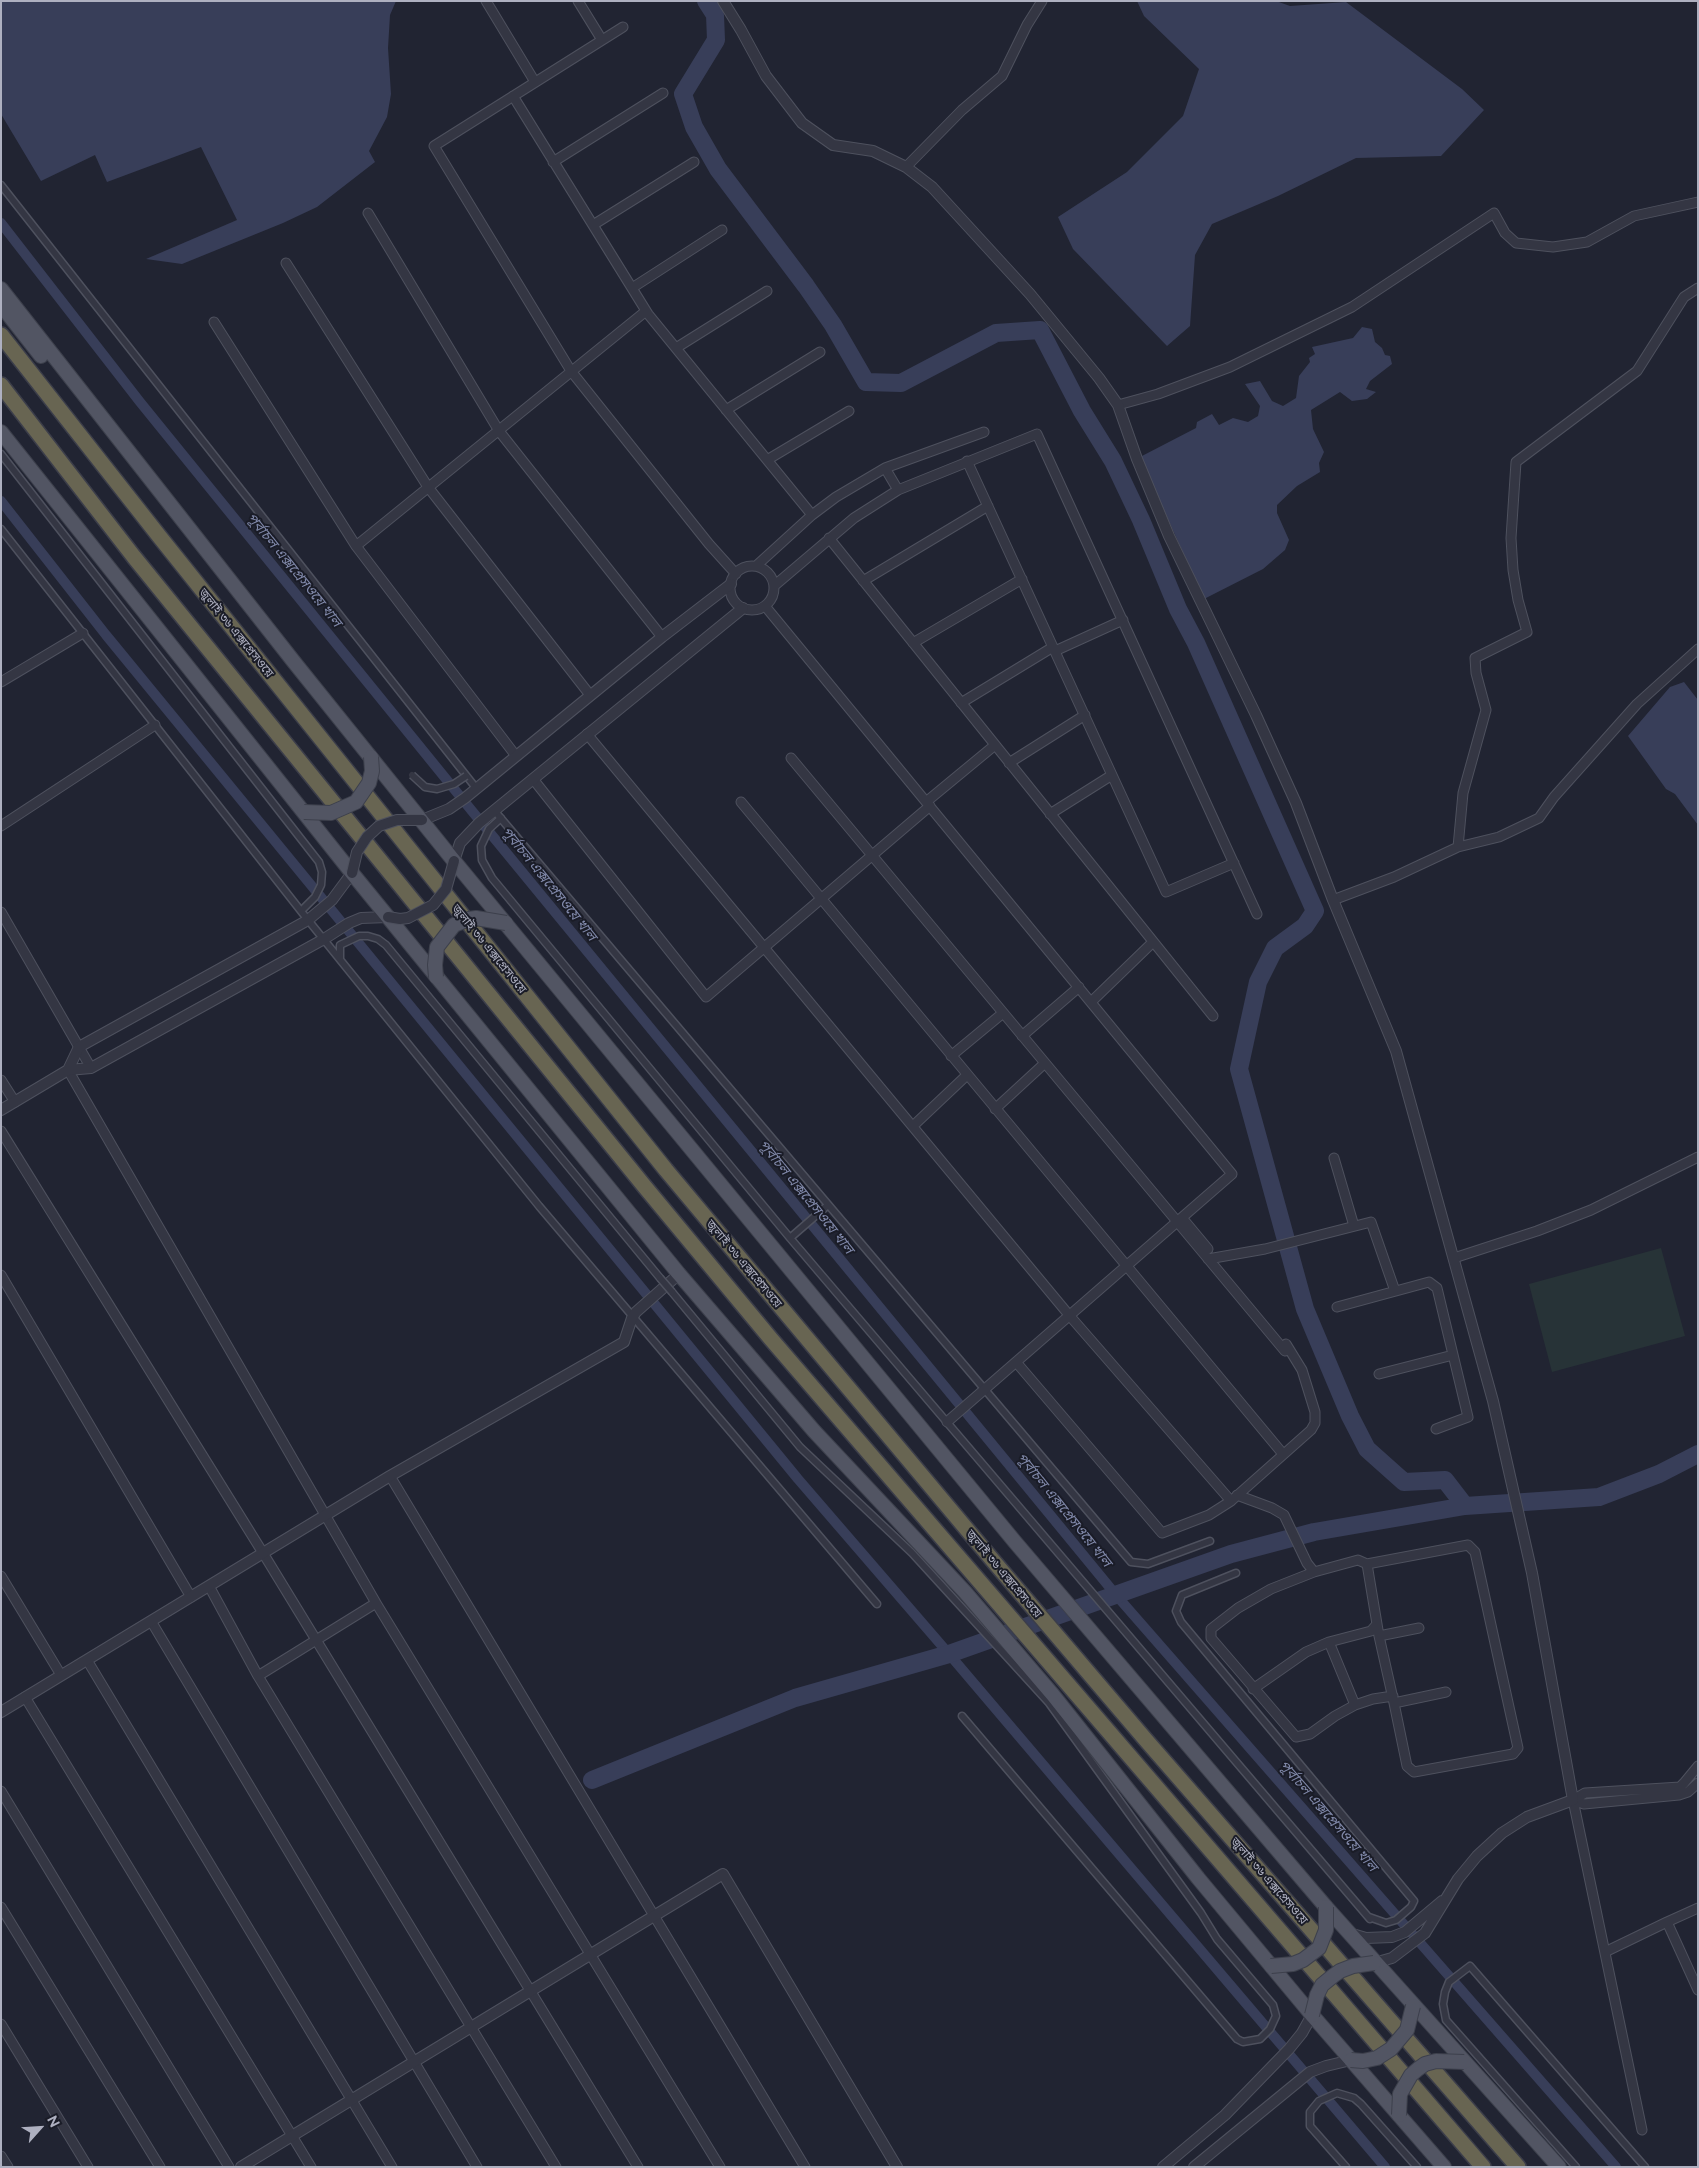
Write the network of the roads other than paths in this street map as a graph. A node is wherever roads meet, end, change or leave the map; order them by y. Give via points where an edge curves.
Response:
1 (486, 1) edge
2 (578, 1) edge
3 (722, 1) edge
4 (1042, 1) edge
5 (622, 27) dead end
6 (602, 40) junction
7 (535, 82) junction
8 (663, 93) dead end
9 (513, 96) junction
10 (554, 162) junction
11 (694, 162) dead end
12 (906, 166) junction
13 (1, 185) edge
14 (1698, 202) edge
15 (368, 213) dead end
16 (593, 225) junction
17 (722, 230) dead end
18 (286, 263) dead end
19 (632, 288) junction
20 (1698, 288) edge
21 (1, 289) edge
22 (767, 291) dead end
23 (1, 305) edge
24 (646, 311) junction
25 (214, 322) dead end
26 (1, 335) edge
27 (676, 348) junction
28 (820, 352) dead end
29 (571, 371) junction
30 (73, 382) junction
31 (1, 386) edge
32 (1118, 405) junction
33 (726, 410) junction
34 (849, 411) dead end
35 (499, 430) junction
36 (1, 432) edge
37 (984, 432) dead end
38 (1, 454) edge
39 (767, 460) junction
40 (967, 461) junction
41 (885, 468) junction
42 (428, 488) junction
43 (898, 490) junction
44 (988, 506) junction
45 (812, 515) junction
46 (1, 529) edge
47 (829, 538) junction
48 (356, 546) junction
49 (756, 566) junction
50 (736, 574) junction
51 (1022, 579) junction
52 (864, 581) junction
53 (731, 584) junction
54 (774, 586) junction
55 (765, 606) junction
56 (743, 608) junction
57 (1123, 620) junction
58 (83, 633) junction
59 (662, 636) junction
60 (913, 643) junction
61 (1054, 649) junction
62 (1698, 649) edge
63 (1, 682) edge
64 (590, 695) junction
65 (961, 703) junction
66 (1085, 715) junction
67 (155, 725) junction
68 (588, 734) junction
69 (995, 745) junction
70 (516, 756) junction
71 (371, 757) junction
72 (791, 758) dead end
73 (1009, 763) junction
74 (412, 775) dead end
75 (1112, 775) junction
76 (466, 776) dead end
77 (533, 779) junction
78 (476, 788) junction
79 (741, 802) dead end
80 (928, 804) junction
81 (304, 812) junction
82 (497, 814) junction
83 (1050, 814) junction
84 (422, 820) junction
85 (1, 826) edge
86 (1458, 847) junction
87 (872, 856) junction
88 (454, 860) junction
89 (1234, 863) junction
90 (352, 873) junction
91 (821, 898) junction
92 (1333, 900) junction
93 (301, 911) junction
94 (1, 912) edge
95 (1257, 914) dead end
96 (388, 917) junction
97 (308, 920) junction
98 (506, 923) junction
99 (324, 939) junction
100 (1153, 942) junction
101 (764, 947) junction
102 (340, 959) junction
103 (436, 977) junction
104 (1079, 988) junction
105 (1091, 1002) junction
106 (1003, 1013) junction
107 (1213, 1016) dead end
108 (1022, 1036) junction
109 (79, 1047) junction
110 (951, 1056) junction
111 (1045, 1063) junction
112 (91, 1068) junction
113 (68, 1070) junction
114 (967, 1076) junction
115 (1, 1080) edge
116 (15, 1102) junction
117 (995, 1109) junction
118 (1, 1110) edge
119 (913, 1126) junction
120 (1, 1131) edge
121 (1698, 1157) edge
122 (1334, 1158) dead end
123 (828, 1206) junction
124 (1180, 1220) junction
125 (1354, 1226) junction
126 (790, 1238) junction
127 (1454, 1258) junction
128 (1208, 1259) junction
129 (1125, 1266) junction
130 (679, 1274) junction
131 (1, 1276) edge
132 (666, 1285) junction
133 (1395, 1291) junction
134 (1337, 1307) dead end
135 (634, 1315) junction
136 (1069, 1315) junction
137 (1285, 1351) dead end
138 (1453, 1355) junction
139 (1016, 1362) junction
140 (1379, 1374) dead end
141 (984, 1389) junction
142 (947, 1422) junction
143 (1436, 1429) dead end
144 (1283, 1454) junction
145 (390, 1476) junction
146 (1234, 1498) junction
147 (326, 1515) junction
148 (1210, 1541) dead end
149 (263, 1553) junction
150 (1367, 1564) junction
151 (1314, 1572) junction
152 (1236, 1573) dead end
153 (1, 1576) edge
154 (210, 1586) junction
155 (191, 1597) junction
156 (961, 1597) junction
157 (376, 1604) junction
158 (877, 1604) dead end
159 (151, 1621) junction
160 (1377, 1624) junction
161 (1117, 1628) dead end
162 (1419, 1628) dead end
163 (1379, 1636) junction
164 (317, 1641) junction
165 (1330, 1642) junction
166 (87, 1660) junction
167 (61, 1675) junction
168 (258, 1676) junction
169 (1254, 1689) junction
170 (1446, 1692) dead end
171 (25, 1697) junction
172 (1051, 1699) junction
173 (1393, 1700) junction
174 (1356, 1705) junction
175 (1, 1712) edge
176 (962, 1716) dead end
177 (1698, 1766) edge
178 (1698, 1783) edge
179 (1, 1791) edge
180 (1573, 1800) junction
181 (1446, 1898) junction
182 (1, 1907) edge
183 (1326, 1907) junction
184 (1698, 1908) edge
185 (654, 1916) junction
186 (1370, 1919) junction
187 (1667, 1922) junction
188 (1348, 1933) junction
189 (1605, 1952) junction
190 (591, 1954) junction
191 (1374, 1963) junction
192 (1271, 1966) junction
193 (1698, 1990) edge
194 (530, 1991) junction
195 (1413, 2006) junction
196 (1312, 2015) junction
197 (1, 2024) edge
198 (471, 2027) junction
199 (1351, 2060) junction
200 (414, 2061) junction
201 (1464, 2062) junction
202 (351, 2100) junction
203 (1400, 2115) junction
204 (1642, 2130) dead end
205 (292, 2135) junction
206 (1, 2156) edge
207 (8, 2167) edge
208 (88, 2167) edge
209 (160, 2167) edge
210 (229, 2167) edge
211 (241, 2167) edge
212 (311, 2167) edge
213 (392, 2167) edge
214 (477, 2167) edge
215 (556, 2167) edge
216 (638, 2167) edge
217 (720, 2167) edge
218 (805, 2167) edge
219 (897, 2167) edge
220 (1163, 2167) edge
221 (1194, 2167) edge
222 (1346, 2167) edge
223 (1417, 2167) edge
224 (1444, 2167) edge
225 (1483, 2167) edge
226 (1518, 2167) edge
227 (1559, 2167) edge
228 (1576, 2167) edge
229 (1645, 2167) edge

1 - 7 street
2 - 6 street
3 - 12 street via 766,76 802,123 833,145 873,151
4 - 12 street via 1002,76 962,110
5 - 6 street
6 - 7 street
7 - 9 street
8 - 10 street
9 - 10 street
9 - 29 street via 434,146
10 - 16 street
11 - 16 street
12 - 32 street via 932,187 1030,294
13 - 78 street
14 - 32 street via 1634,216 1587,242 1553,247 1516,243 1505,233 1494,213 1352,307 1230,367
15 - 35 street
16 - 19 street
17 - 19 street
18 - 42 street
19 - 24 street
20 - 86 street via 1684,297 1637,371 1516,462 1511,538 1513,570 1527,632 1474,658 1486,710 1463,793
21 - 30 main road
22 - 27 street
23 - 30 main road via 44,360
24 - 27 street
24 - 29 street
25 - 48 street
26 - 226 highway, জুলাই ৩৬ এক্সপ্রেসওয়ে via 666,1170 995,1564
27 - 33 street
28 - 33 street
29 - 35 street
29 - 50 street
30 - 71 main road
31 - 225 highway, জুলাই ৩৬ এক্সপ্রেসওয়ে via 134,557 771,1339
32 - 92 street via 1169,536 1292,794
33 - 39 street
34 - 39 street
35 - 42 street
35 - 59 street
36 - 81 main road
37 - 41 street
38 - 93 street via 319,862 321,884 316,897
39 - 45 street
40 - 43 street
40 - 44 street
40 - 57 street via 1037,434
41 - 43 street
41 - 45 street
42 - 48 street
42 - 64 street
43 - 47 street
44 - 51 street
44 - 52 street
45 - 49 street
46 - 58 street
47 - 52 street
47 - 54 street
48 - 70 street
49 - 50 street
49 - 54 street via 766,571
50 - 53 street
51 - 60 street
51 - 61 street
52 - 60 street
53 - 56 street via 732,595
53 - 59 street
54 - 55 street via 772,597
55 - 56 street via 754,610
55 - 80 street
56 - 68 street
57 - 61 street
57 - 89 street
58 - 63 street
58 - 67 street
59 - 64 street
60 - 65 street
61 - 65 street
61 - 66 street
62 - 86 street via 1637,704 1538,818 1499,837
64 - 70 street
65 - 69 street
66 - 73 street
66 - 75 street
67 - 85 street
67 - 93 street
68 - 77 street
68 - 101 street
69 - 73 street
69 - 80 street
70 - 78 street
71 - 81 main road, bridge via 369,783 356,802 331,813
71 - 84 main road
72 - 87 street
73 - 83 street
74 - 76 street, bridge via 425,787 437,790
75 - 83 street
75 - 89 street via 1166,892
77 - 82 street
77 - 101 street via 706,997
78 - 84 street via 449,809
79 - 91 street
80 - 87 street
80 - 104 street
81 - 90 main road
82 - 88 street via 464,839
82 - 123 street
82 - 126 street via 481,846 482,860 492,878
83 - 100 street
84 - 88 main road
84 - 90 street, bridge via 397,820 379,826 357,852
86 - 92 street
87 - 91 street
87 - 106 street
88 - 96 street, bridge via 446,889 433,905 408,918
88 - 98 main road
89 - 95 street
90 - 96 main road
90 - 97 street via 332,900
91 - 101 street
91 - 110 street
92 - 127 street via 1396,1051
93 - 97 street
94 - 109 street
96 - 99 street via 361,918
96 - 103 main road
97 - 99 street
97 - 109 street
98 - 103 main road, bridge via 469,918 454,926 437,947
98 - 183 main road via 1015,1542
99 - 102 street
99 - 112 street
100 - 105 street
100 - 107 street
101 - 119 street
102 - 132 street via 340,946 359,936 368,936 386,945
102 - 135 street via 539,1206
103 - 130 main road
104 - 105 street
104 - 108 street
105 - 124 street via 1232,1174
106 - 108 street
106 - 110 street
108 - 111 street
109 - 112 street
109 - 113 street
110 - 114 street
111 - 117 street
111 - 124 street
112 - 113 street
113 - 116 street
113 - 147 street
114 - 117 street
114 - 119 street
115 - 116 street
116 - 118 street
117 - 129 street
119 - 136 street
120 - 149 street
121 - 127 street via 1591,1210
122 - 125 street
123 - 126 street
123 - 141 street
124 - 128 street
124 - 129 street
124 - 144 street via 1286,1344 1302,1370 1315,1412 1315,1423
125 - 128 street via 1265,1249
125 - 133 street via 1371,1222
126 - 142 street
127 - 180 street via 1532,1573
128 - 137 street
129 - 136 street
129 - 144 street
130 - 132 street
130 - 156 main road
131 - 155 street
132 - 135 street
132 - 156 street via 800,1447
133 - 134 street
133 - 138 street via 1429,1282 1433,1284
135 - 145 street via 624,1342
135 - 158 street
136 - 139 street
136 - 146 street
138 - 140 street
138 - 143 street via 1468,1417
139 - 141 street
139 - 146 street via 1162,1533 1210,1515
141 - 142 street
141 - 148 street via 1131,1562 1148,1564
142 - 186 street
144 - 146 street
145 - 147 street
145 - 185 street
146 - 151 street via 1272,1508 1284,1516
147 - 149 street
147 - 157 street
149 - 154 street
149 - 164 street
150 - 151 street via 1358,1560
150 - 160 street
150 - 173 street via 1468,1545 1475,1552 1518,1748 1513,1754 1414,1772 1408,1766
151 - 169 street via 1271,1589 1211,1629 1211,1638
152 - 186 street via 1182,1595 1176,1611 1181,1622 1414,1901 1396,1920 1386,1923
153 - 167 street
154 - 155 street
154 - 168 street
155 - 159 street
156 - 172 main road
157 - 164 street
157 - 190 street
159 - 166 street
159 - 200 street
160 - 163 street
160 - 165 street via 1371,1631
161 - 186 street
162 - 163 street
163 - 173 street
164 - 168 street
164 - 194 street
165 - 169 street via 1306,1652
165 - 174 street
166 - 167 street
166 - 202 street
167 - 171 street
168 - 198 street
169 - 174 street via 1296,1737 1310,1734
170 - 173 street
171 - 175 street
171 - 205 street
172 - 176 street via 1217,1939 1273,2005 1276,2016 1260,2039 1243,2042 1237,2039
172 - 192 main road
173 - 174 street via 1373,1699
177 - 180 street via 1680,1787 1584,1793
178 - 180 street via 1679,1795 1584,1804
179 - 210 street
180 - 181 street via 1527,1817 1502,1833 1477,1856
180 - 189 street
181 - 188 street via 1404,1932 1380,1939
181 - 191 street via 1431,1926 1416,1941 1392,1958
182 - 209 street
183 - 188 main road
183 - 192 main road, bridge via 1326,1930 1319,1948 1293,1964
184 - 187 street
185 - 190 street
185 - 218 street
185 - 219 street via 723,1874
187 - 189 street
187 - 193 street
188 - 191 main road
189 - 204 street
190 - 194 street
190 - 217 street
191 - 195 main road
191 - 196 main road, bridge via 1353,1966 1333,1976 1317,1995
192 - 196 main road
194 - 198 street
194 - 216 street
195 - 199 main road, bridge via 1408,2030 1391,2049 1377,2058
195 - 201 main road
196 - 199 main road
196 - 220 street via 1302,2033 1225,2115
197 - 208 street
198 - 200 street
198 - 215 street
199 - 203 main road
199 - 221 street via 1310,2072
200 - 202 street
200 - 214 street
201 - 203 main road, bridge via 1436,2061 1418,2069 1400,2094
201 - 227 main road
202 - 205 street
202 - 213 street
203 - 224 main road
205 - 211 street
205 - 212 street
206 - 207 street
222 - 223 street via 1310,2126 1310,2112 1319,2101 1336,2093 1354,2098 1361,2104
228 - 229 street via 1446,2020 1443,2004 1449,1982 1470,1966

